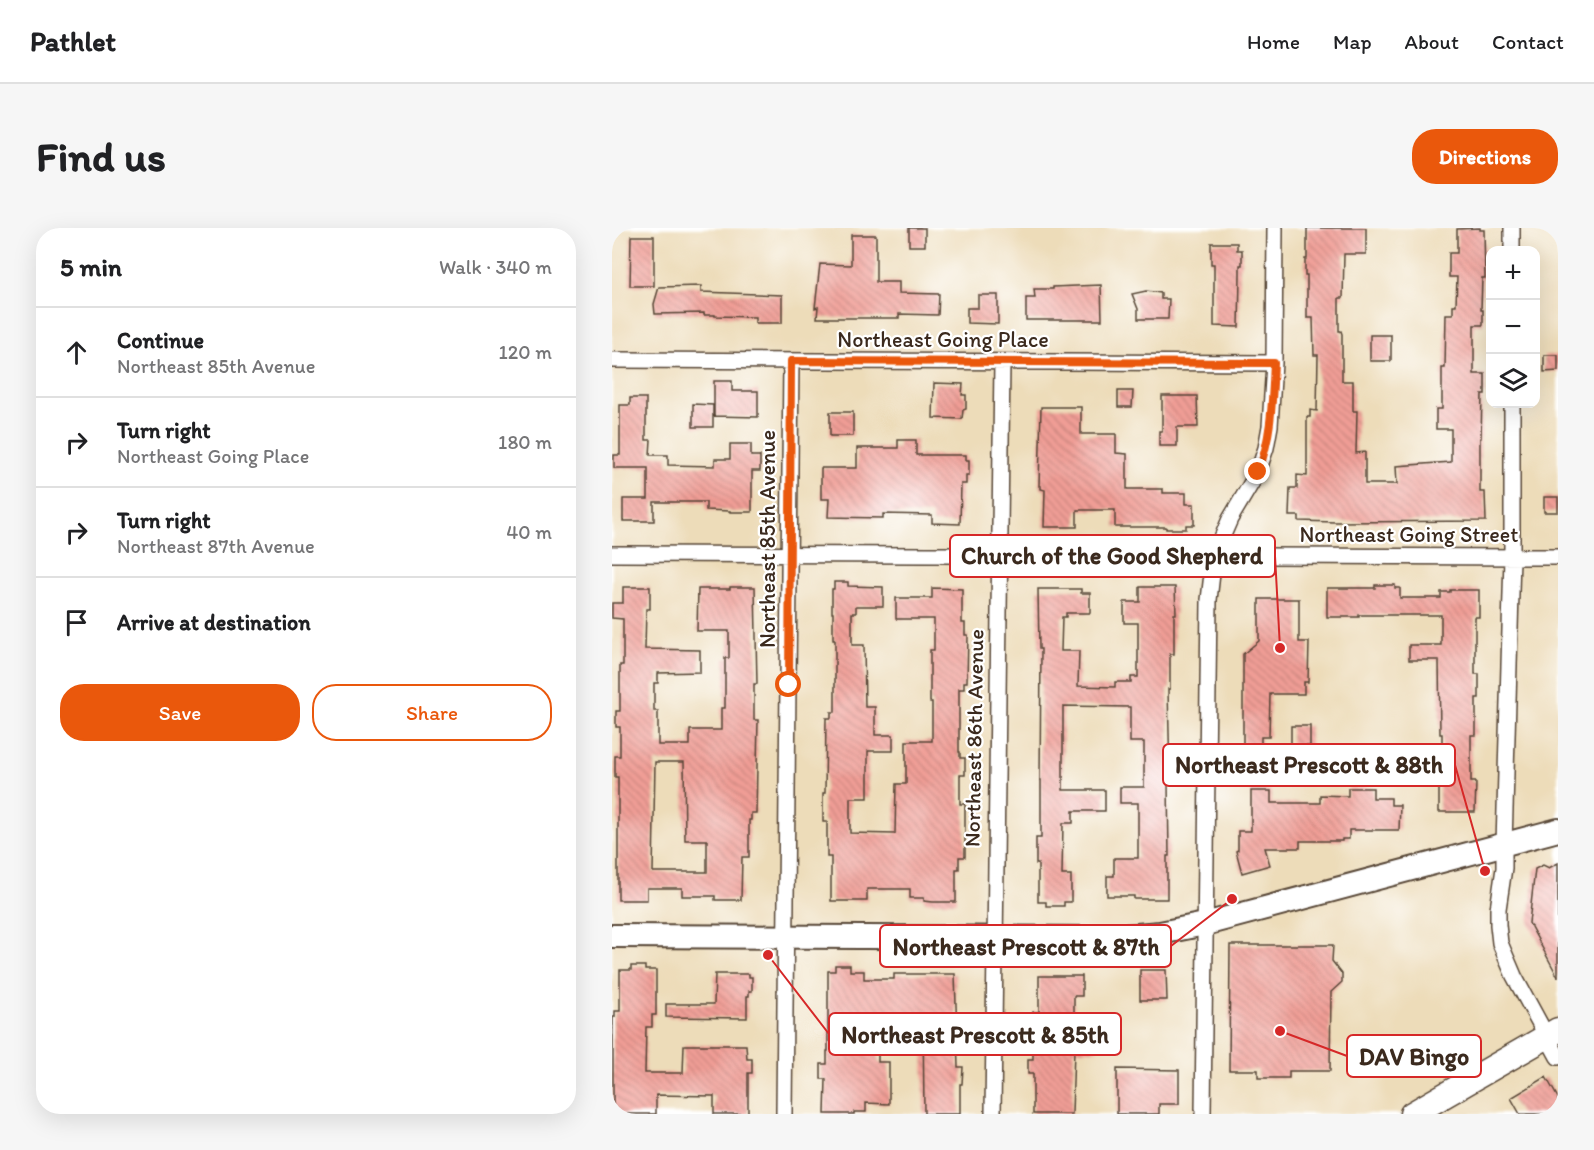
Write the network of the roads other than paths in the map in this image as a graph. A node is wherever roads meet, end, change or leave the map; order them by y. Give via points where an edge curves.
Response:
1 (1275, 228) edge
2 (1512, 228) edge
3 (1512, 246) edge
4 (612, 360) edge
5 (791, 361) junction
6 (1002, 362) junction
7 (1274, 363) junction
8 (1512, 408) edge
9 (612, 554) edge
10 (790, 555) junction
11 (999, 555) junction
12 (1214, 556) junction
13 (1512, 557) junction
14 (1558, 557) edge
15 (1558, 830) edge
16 (1504, 845) junction
17 (1204, 924) junction
18 (612, 936) edge
19 (786, 937) junction
20 (995, 938) junction
21 (1554, 1041) edge
22 (784, 1114) edge
23 (993, 1114) edge
24 (1203, 1114) edge
25 (1413, 1114) edge

1 - 7 street
2 - 3 street
4 - 5 street, Northeast Going Place
5 - 6 street, Northeast Going Place
5 - 10 street, Northeast 85th Avenue
6 - 7 street, Northeast Going Place
6 - 11 street, Northeast 86th Avenue
7 - 12 street via 1270,426 1262,462
8 - 13 street
9 - 10 street, Northeast Going Street
10 - 11 street, Northeast Going Street
10 - 19 street, Northeast 85th Avenue
11 - 12 street, Northeast Going Street
11 - 20 street, Northeast 86th Avenue
12 - 13 street, Northeast Going Street
12 - 17 street via 1209,600
13 - 14 street, Northeast Going Street
13 - 16 street
15 - 16 street
16 - 17 street
16 - 21 street via 1498,909 1500,943 1514,976
17 - 20 street via 1133,936
17 - 24 street
18 - 19 street
19 - 20 street
19 - 22 street, Northeast 85th Avenue
20 - 23 street, Northeast 86th Avenue
21 - 25 main road

